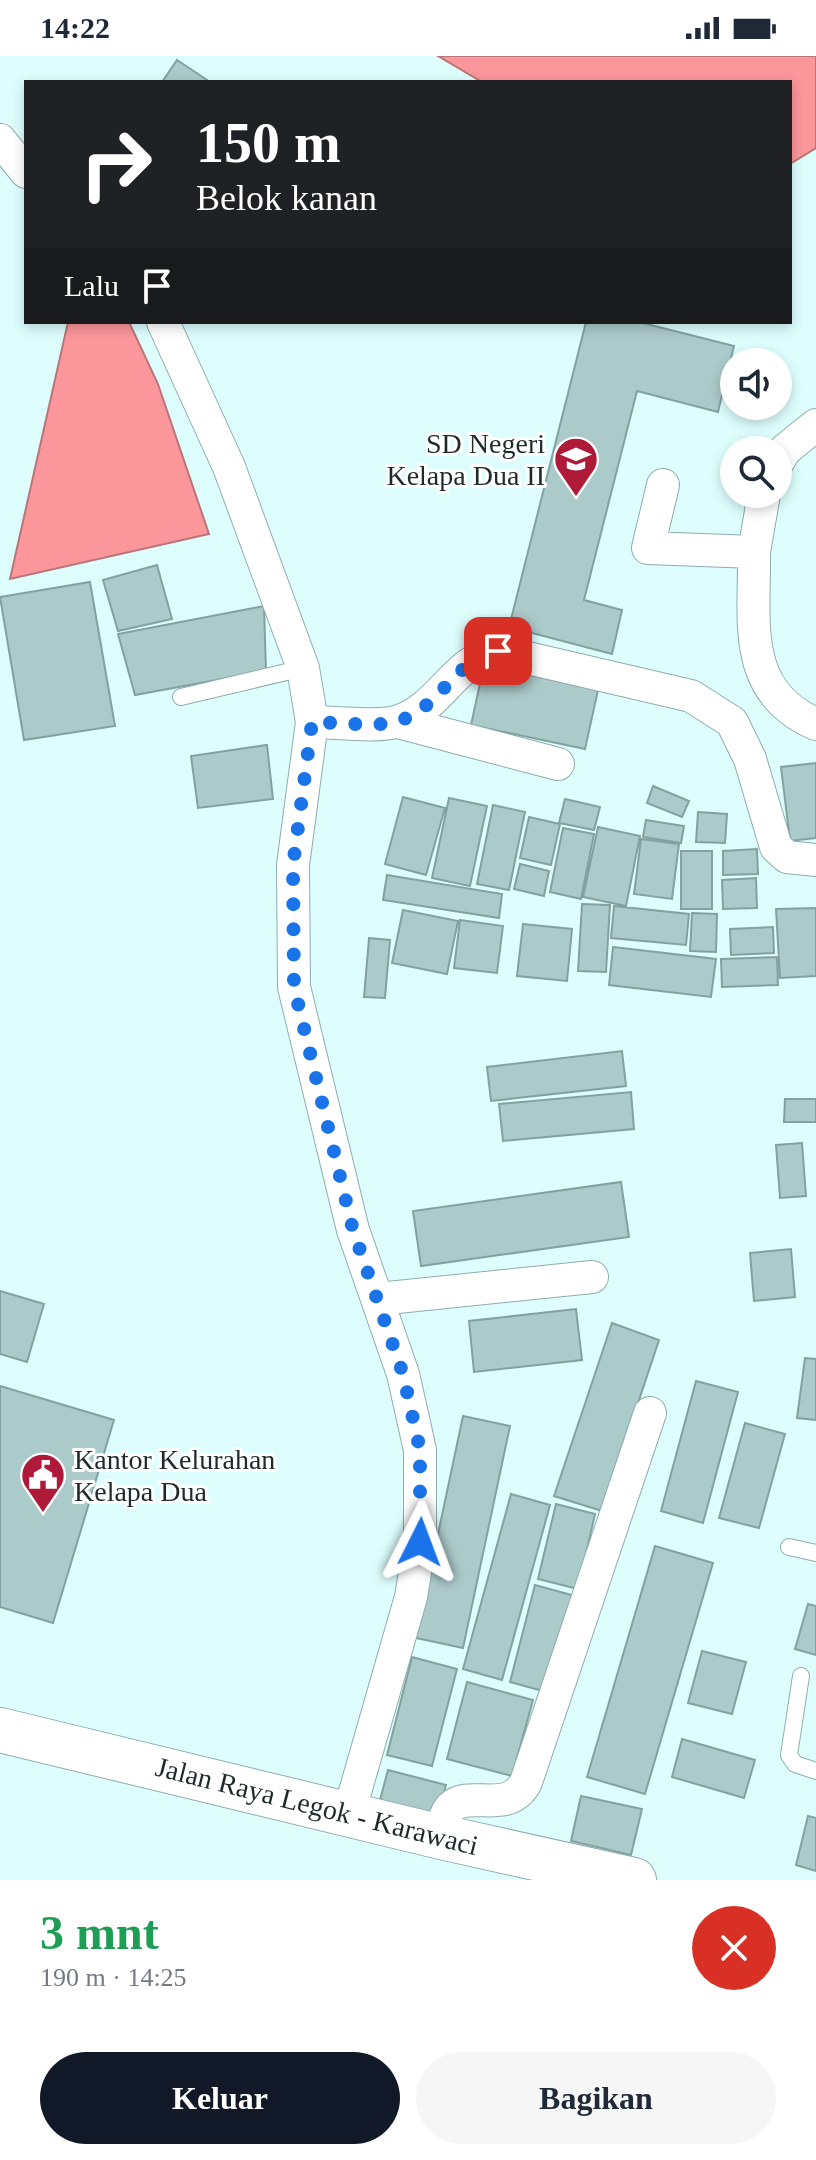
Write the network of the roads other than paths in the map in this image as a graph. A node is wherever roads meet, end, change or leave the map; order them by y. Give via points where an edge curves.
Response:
1 (0, 140) edge
2 (24, 170) edge
3 (164, 324) edge
4 (816, 425) edge
5 (792, 444) edge
6 (663, 485) dead end
7 (762, 508) edge
8 (754, 552) junction
9 (303, 668) junction
10 (181, 697) dead end
11 (776, 699) junction
12 (312, 722) junction
13 (398, 722) junction
14 (732, 722) junction
15 (816, 724) edge
16 (558, 764) dead end
17 (816, 860) edge
18 (592, 1277) dead end
19 (378, 1299) junction
20 (650, 1413) dead end
21 (789, 1547) dead end
22 (816, 1553) edge
23 (801, 1676) dead end
24 (0, 1730) edge
25 (816, 1771) edge
26 (349, 1813) junction
27 (441, 1837) junction
28 (634, 1880) edge

1 - 2 street
3 - 9 street via 229,467
4 - 5 street
6 - 8 street via 648,548
7 - 8 street
8 - 11 street via 756,662
9 - 10 lane
9 - 12 street
11 - 14 street
11 - 15 street
12 - 13 street
12 - 19 street via 293,865 294,987 353,1230
13 - 14 street via 433,701 469,661 498,651 691,696
13 - 16 street
14 - 17 street via 750,759 776,847 787,857
18 - 19 street
19 - 26 street via 420,1450 422,1505 411,1597
20 - 27 street via 522,1789 502,1800 455,1804
21 - 22 lane
23 - 25 lane via 789,1755 795,1764
24 - 26 main road, Jalan Raya Legok - Karawaci
26 - 27 main road, Jalan Raya Legok - Karawaci
27 - 28 main road, Jalan Raya Legok - Karawaci

